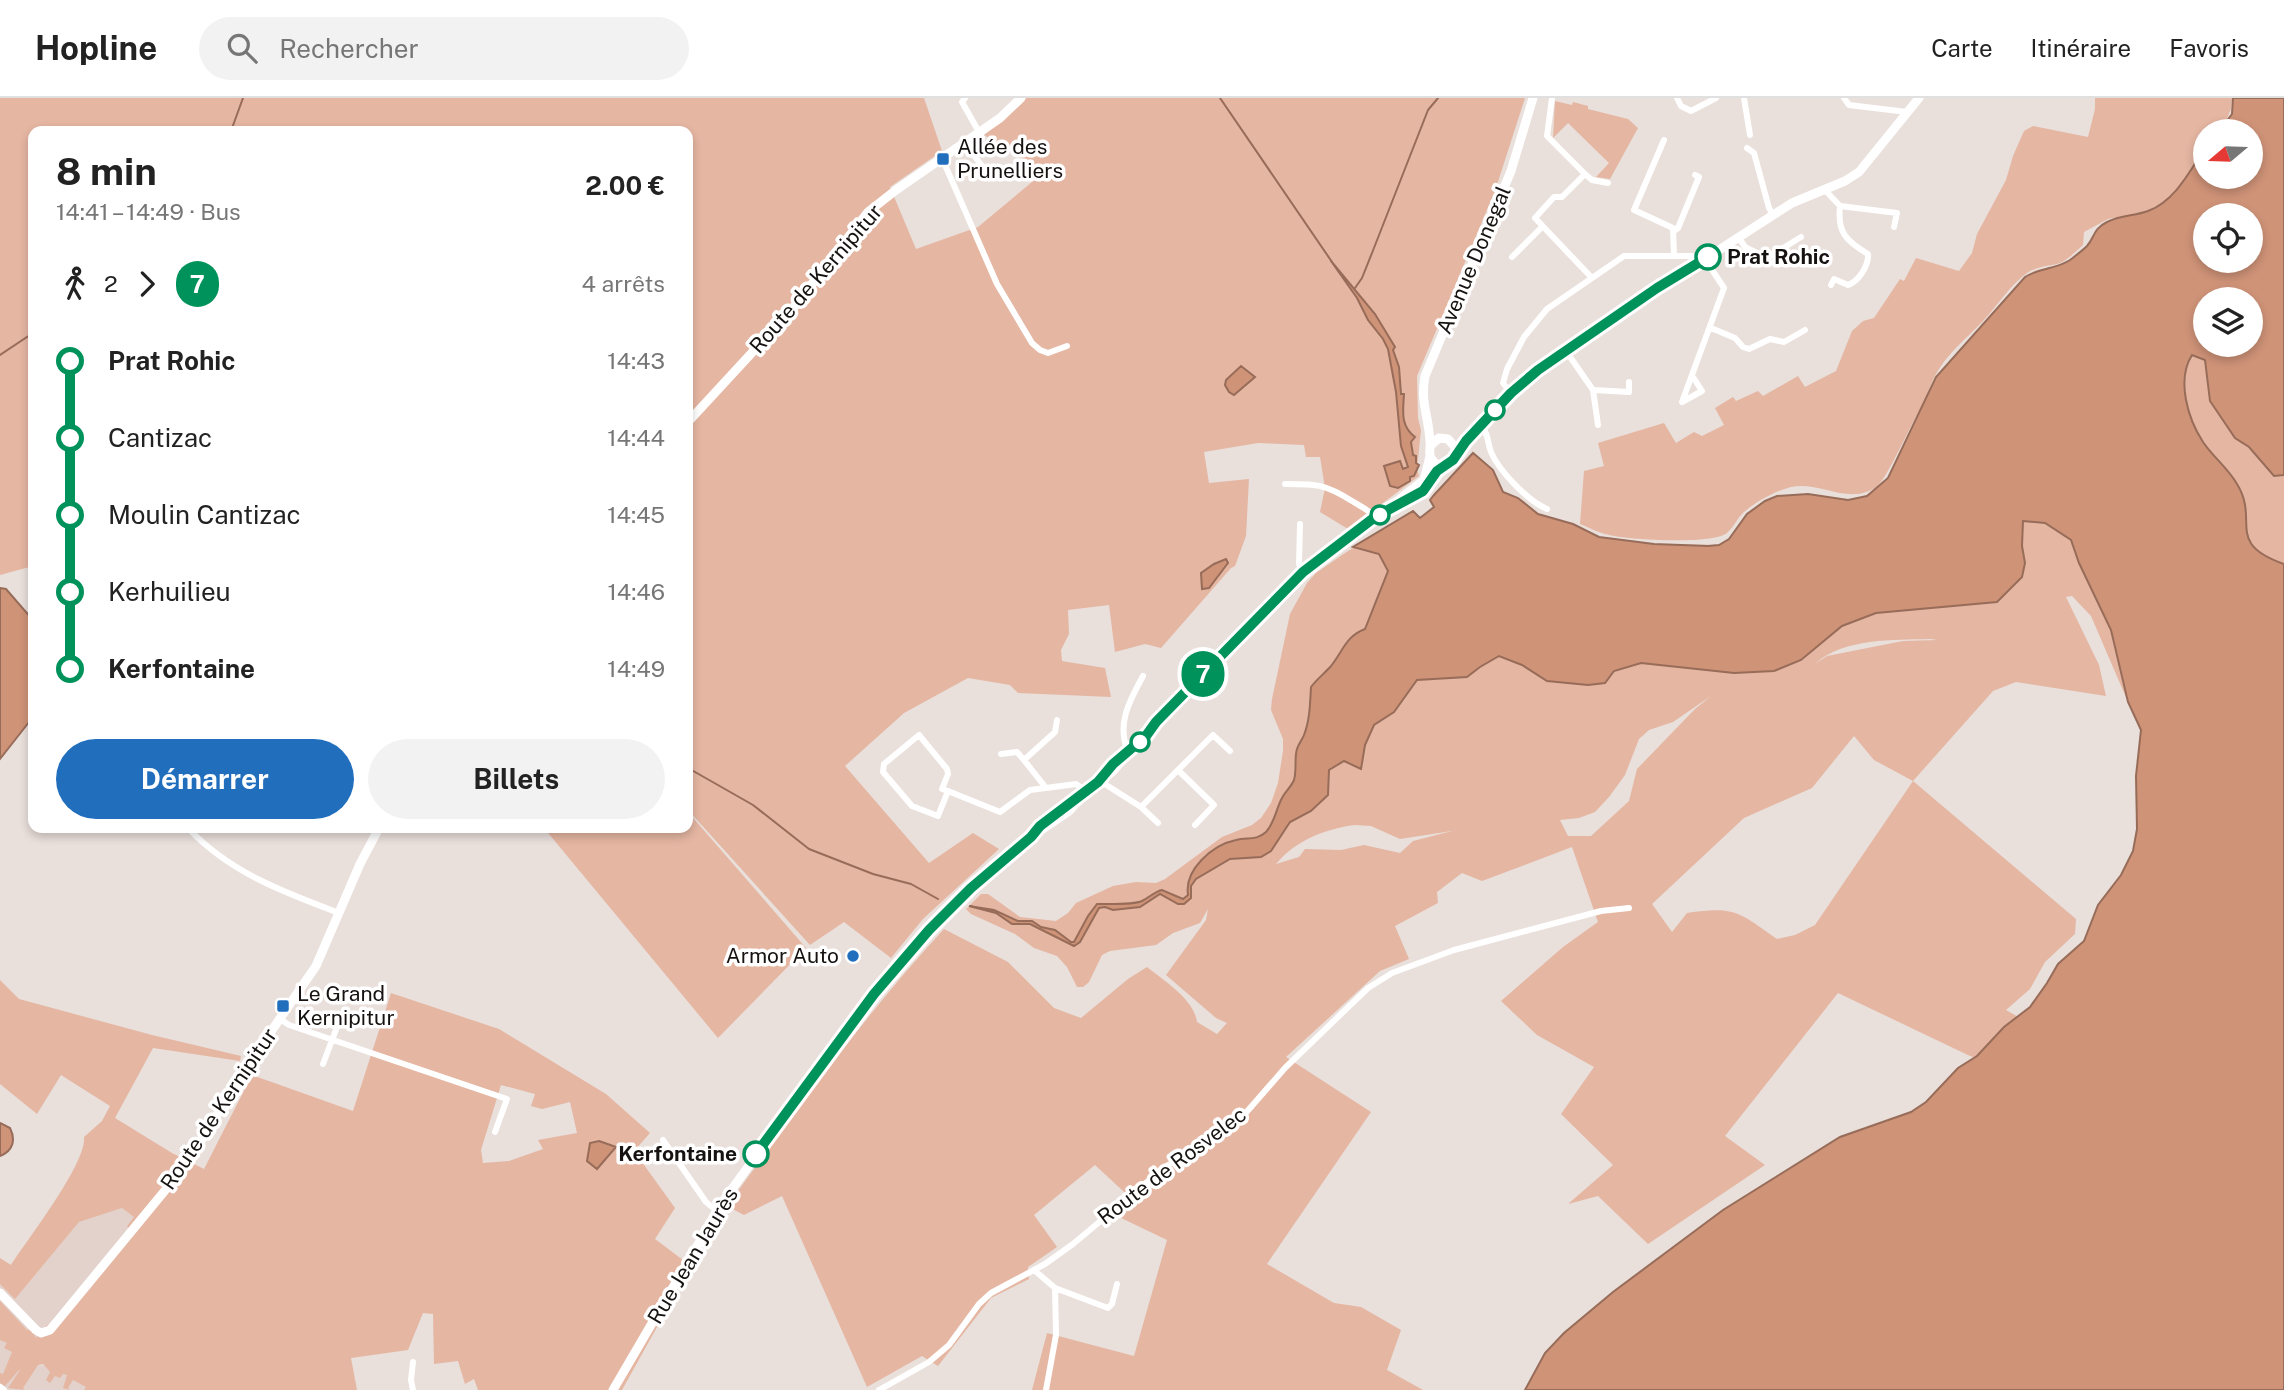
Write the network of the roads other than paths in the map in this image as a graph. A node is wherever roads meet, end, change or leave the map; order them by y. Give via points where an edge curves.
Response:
1 (965, 98) edge
2 (1021, 98) edge
3 (1533, 98) edge
4 (1552, 98) edge
5 (1677, 98) edge
6 (1716, 98) edge
7 (1744, 98) edge
8 (1844, 98) edge
9 (1919, 98) edge
10 (1907, 112) junction
11 (979, 132) junction
12 (1750, 135) dead end
13 (1664, 139) dead end
14 (964, 142) junction
15 (1746, 148) dead end
16 (942, 158) junction
17 (1585, 174) junction
18 (1695, 175) dead end
19 (991, 178) dead end
20 (1608, 183) dead end
21 (1824, 189) junction
22 (1840, 206) junction
23 (1773, 215) junction
24 (1542, 227) junction
25 (1894, 227) dead end
26 (1674, 231) junction
27 (1801, 237) dead end
28 (1739, 238) junction
29 (1675, 256) junction
30 (1512, 257) dead end
31 (1703, 260) junction
32 (1592, 278) junction
33 (1831, 285) dead end
34 (1711, 328) junction
35 (1805, 330) dead end
36 (1067, 346) dead end
37 (1566, 351) junction
38 (1693, 377) dead end
39 (1629, 382) dead end
40 (1593, 390) junction
41 (1511, 393) junction
42 (693, 417) edge
43 (1428, 422) junction
44 (1598, 425) dead end
45 (1481, 426) junction
46 (1471, 436) junction
47 (1446, 438) junction
48 (1431, 445) junction
49 (1430, 456) junction
50 (1451, 460) junction
51 (1286, 484) dead end
52 (1396, 505) junction
53 (1547, 509) dead end
54 (1375, 517) junction
55 (1300, 524) dead end
56 (1303, 572) junction
57 (1143, 676) dead end
58 (1057, 720) dead end
59 (1129, 750) junction
60 (1230, 751) dead end
61 (1001, 754) dead end
62 (1024, 760) junction
63 (1178, 770) junction
64 (1101, 780) junction
65 (1046, 788) junction
66 (948, 791) junction
67 (1085, 794) junction
68 (1141, 807) junction
69 (1158, 823) dead end
70 (1195, 825) dead end
71 (193, 833) edge
72 (377, 833) edge
73 (1629, 908) dead end
74 (339, 913) junction
75 (280, 1019) junction
76 (345, 1022) dead end
77 (331, 1039) junction
78 (323, 1064) dead end
79 (495, 1132) dead end
80 (663, 1140) dead end
81 (717, 1211) junction
82 (1034, 1270) junction
83 (1117, 1284) dead end
84 (1055, 1288) junction
85 (0, 1293) edge
86 (413, 1362) dead end
87 (413, 1390) edge
88 (613, 1390) edge
89 (879, 1390) edge
90 (1046, 1390) edge

1 - 11 street via 962,102
2 - 11 main road, Route de Kernipitur
3 - 43 main road, Avenue Donegal via 1511,171 1425,376 1423,405
4 - 17 street via 1547,136
5 - 6 street via 1691,111
7 - 12 street
8 - 10 street via 1849,105
9 - 10 main road
10 - 21 main road via 1859,172
11 - 14 main road, Route de Kernipitur
13 - 26 street via 1634,210
14 - 16 main road, Route de Kernipitur
14 - 19 street
15 - 23 street via 1754,153
16 - 36 street via 997,284 1032,343 1048,353
16 - 42 main road, Route de Kernipitur via 869,212 794,307
17 - 20 street
17 - 24 street via 1536,215
18 - 26 street via 1699,177
21 - 22 street
21 - 23 main road
22 - 25 street via 1897,214
22 - 33 street via 1838,223 1843,233 1868,254 1869,261 1855,283 1834,279
23 - 28 main road
24 - 30 street
24 - 32 street
26 - 29 street
27 - 28 street via 1767,258 1745,247
28 - 31 main road
29 - 31 street
29 - 32 street via 1624,256
31 - 34 street via 1724,288
31 - 37 main road
32 - 41 street via 1547,309 1524,337 1503,383
34 - 35 street via 1749,349 1770,339 1784,342
34 - 38 street
37 - 40 street
37 - 41 main road
39 - 40 street via 1629,393
40 - 44 street
41 - 45 main road
43 - 47 main road
43 - 48 main road, Avenue Donegal
45 - 46 main road
45 - 53 street via 1500,466 1534,503
46 - 47 main road
46 - 50 main road
47 - 48 main road
47 - 50 main road via 1455,447
48 - 49 main road
49 - 50 main road via 1435,462
49 - 52 main road via 1424,480
50 - 52 main road via 1423,491
51 - 54 street via 1325,486
52 - 54 main road, Rue Jean Jaurès
54 - 56 main road, Rue Jean Jaurès
55 - 56 street
56 - 59 main road, Rue Jean Jaurès
57 - 59 street via 1125,708 1123,740
58 - 62 street via 1055,732
59 - 64 main road, Rue Jean Jaurès
60 - 63 street via 1213,735
61 - 62 street via 1017,752
62 - 65 street
63 - 68 street
63 - 70 street via 1214,806
64 - 67 main road, Rue Jean Jaurès
64 - 68 street
65 - 66 street via 1030,790 1000,812
65 - 67 street via 1076,783
66 - 66 street via 942,789 947,769 919,735 884,764 883,772 912,806 938,816
67 - 81 main road, Rue Jean Jaurès via 962,897 908,953
68 - 69 street
71 - 74 street via 255,879
72 - 74 main road, Route de Kernipitur
73 - 82 street, Route de Rosvelec via 1454,950 1375,983 1285,1068 1237,1123 1172,1162
74 - 75 main road, Route de Kernipitur via 316,967
75 - 77 street
75 - 85 main road, Route de Kernipitur via 186,1165 50,1330 36,1330
76 - 77 street
77 - 78 street
77 - 79 street via 507,1099
80 - 81 street
81 - 88 main road, Rue Jean Jaurès
82 - 84 street
82 - 89 street, Route de Rosvelec via 985,1298 929,1362
83 - 84 street via 1108,1308
84 - 90 street via 1056,1335
86 - 87 street

